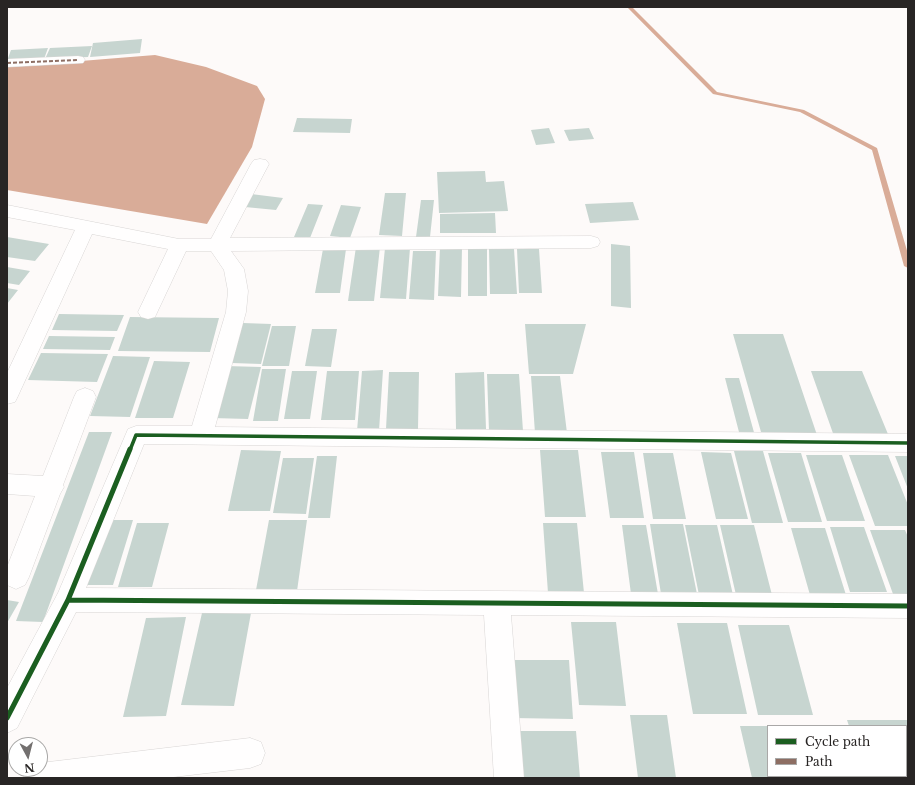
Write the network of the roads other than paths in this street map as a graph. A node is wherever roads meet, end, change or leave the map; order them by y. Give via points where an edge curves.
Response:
1 (78, 60) dead end
2 (7, 63) edge
3 (260, 164) dead end
4 (7, 211) edge
5 (86, 227) junction
6 (591, 242) dead end
7 (179, 245) junction
8 (217, 245) junction
9 (148, 312) dead end
10 (7, 396) edge
11 (85, 397) dead end
12 (201, 435) junction
13 (908, 443) edge
14 (7, 484) edge
15 (52, 487) junction
16 (16, 577) dead end
17 (68, 600) junction
18 (497, 603) junction
19 (908, 606) edge
20 (7, 718) edge
21 (250, 753) dead end
22 (38, 778) edge
23 (509, 778) edge

1 - 2 street
3 - 8 street
4 - 5 street
5 - 7 street
5 - 10 street
6 - 8 street
7 - 8 street
7 - 9 street
8 - 12 street via 234,269 238,291 236,312
11 - 15 street
12 - 13 street
12 - 17 street via 136,435
14 - 15 street
15 - 16 street
17 - 18 street
17 - 20 street
18 - 19 street
18 - 23 street
21 - 22 street

